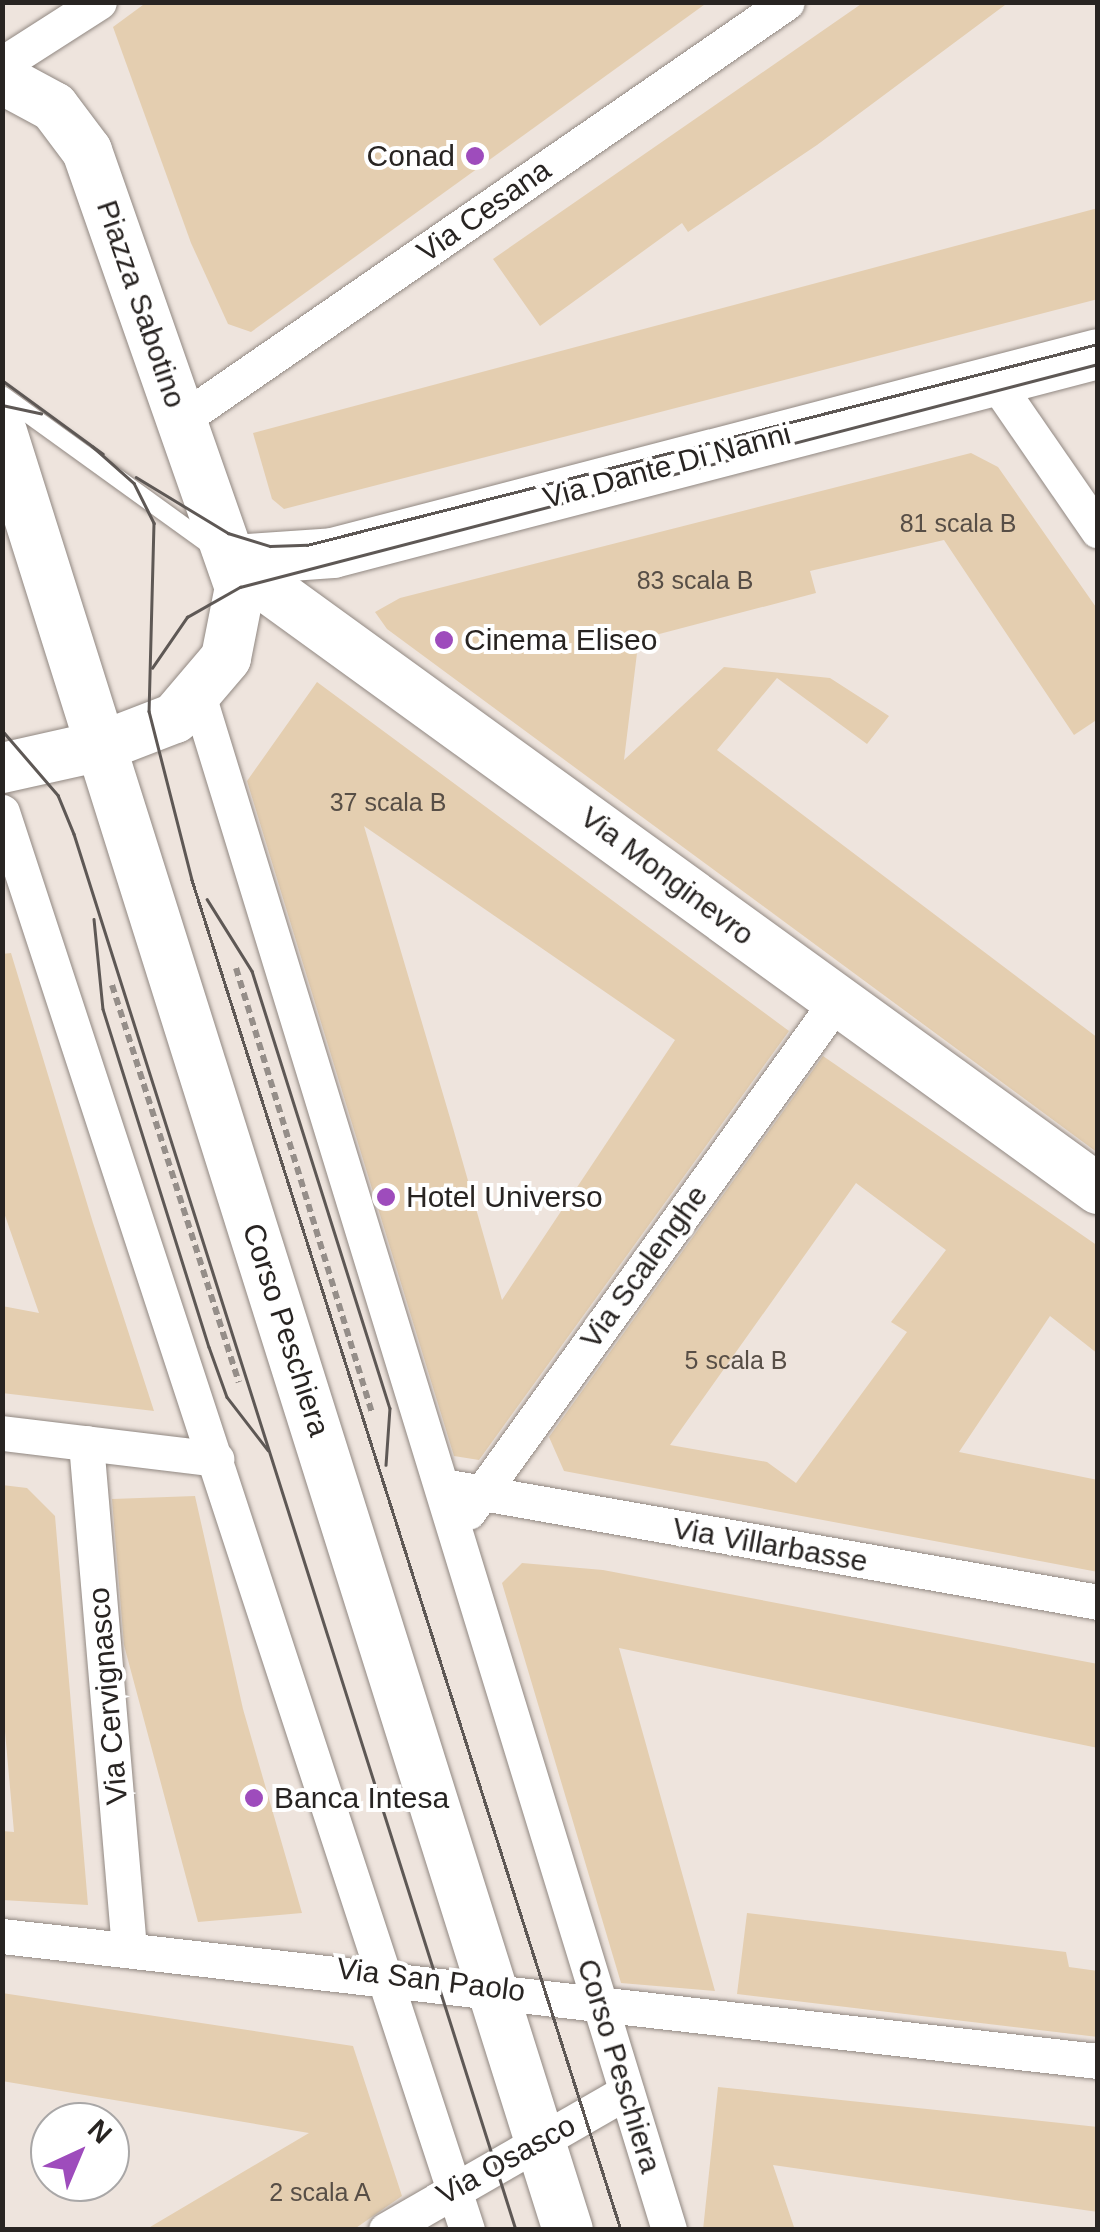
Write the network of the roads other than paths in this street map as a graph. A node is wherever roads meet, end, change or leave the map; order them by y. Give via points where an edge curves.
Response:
1 (99, 2) edge
2 (786, 2) edge
3 (2, 64) edge
4 (2, 79) edge
5 (1098, 354) edge
6 (994, 380) junction
7 (2, 395) edge
8 (181, 420) junction
9 (2, 432) edge
10 (1098, 531) edge
11 (234, 562) junction
12 (199, 698) junction
13 (104, 745) junction
14 (2, 768) edge
15 (2, 812) edge
16 (836, 1002) junction
17 (1098, 1189) edge
18 (2, 1433) edge
19 (86, 1443) junction
20 (216, 1459) junction
21 (443, 1486) junction
22 (478, 1494) junction
23 (456, 1532) junction
24 (1098, 1602) edge
25 (2, 1936) edge
26 (129, 1949) junction
27 (386, 1974) junction
28 (494, 1987) junction
29 (598, 2000) junction
30 (1098, 2061) edge
31 (626, 2092) junction
32 (540, 2142) junction
33 (454, 2189) junction
34 (386, 2230) edge
35 (467, 2230) edge
36 (568, 2230) edge
37 (669, 2230) edge

1 - 3 street
2 - 8 street, Via Cesana
4 - 8 street, Piazza Sabotino via 54,107 87,152
5 - 6 street, Via Dante Di Nanni
6 - 10 street
6 - 11 street, Via Dante Di Nanni via 333,554
7 - 11 lane
8 - 11 street, Piazza Sabotino
9 - 13 street, Corso Peschiera
11 - 12 street, Piazza Sabotino via 232,644
11 - 16 street, Via Monginevro
12 - 13 street, Piazza Sabotino via 152,731
12 - 21 street, Corso Peschiera
13 - 14 street, Piazza Sabotino
13 - 28 street, Corso Peschiera
15 - 20 street
16 - 17 street, Via Monginevro
16 - 22 street, Via Scalenghe
18 - 19 street
19 - 20 street
19 - 26 street, Via Cervignasco
20 - 27 street
21 - 22 street, Via Villarbasse
21 - 23 street, Corso Peschiera
22 - 23 street, Via Scalenghe
22 - 24 street, Via Villarbasse
23 - 29 street, Corso Peschiera
25 - 26 street, Via San Paolo
26 - 27 street, Via San Paolo
27 - 28 street, Via San Paolo
27 - 33 street
28 - 29 street, Via San Paolo
28 - 32 street, Corso Peschiera
29 - 30 street, Via San Paolo
29 - 31 street, Corso Peschiera
31 - 32 street, Via Osasco
31 - 37 street, Corso Peschiera
32 - 33 street, Via Osasco
32 - 36 street, Corso Peschiera
33 - 34 street, Via Osasco
33 - 35 street

